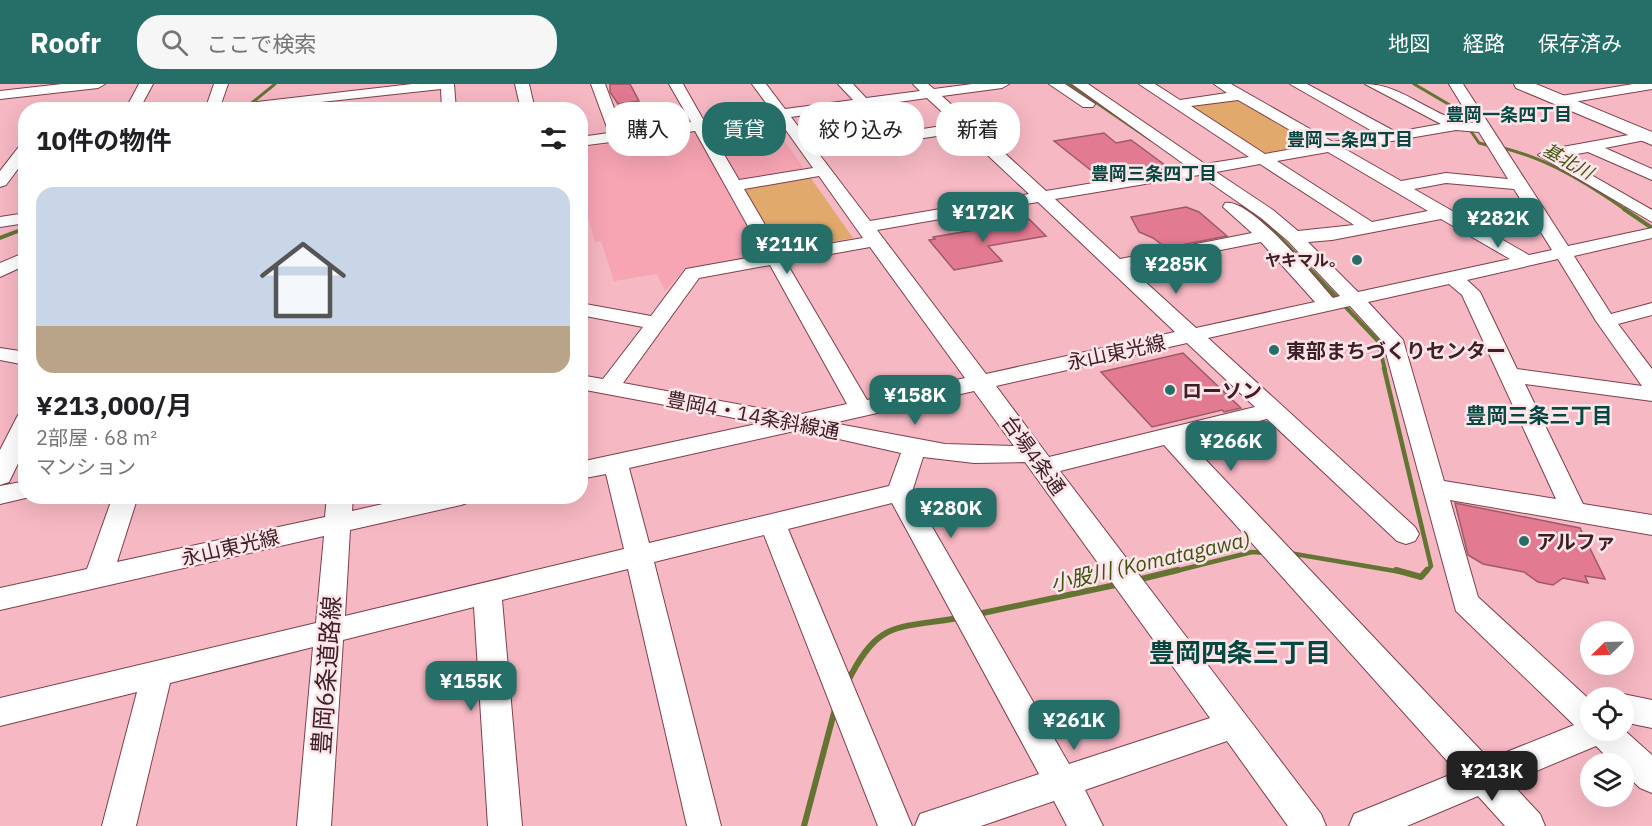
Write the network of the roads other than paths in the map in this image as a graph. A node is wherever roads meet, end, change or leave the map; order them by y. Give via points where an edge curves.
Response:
1 (98, 84) edge
2 (146, 84) edge
3 (221, 84) edge
4 (296, 84) edge
5 (447, 84) edge
6 (454, 84) edge
7 (522, 84) edge
8 (598, 84) edge
9 (676, 84) edge
10 (759, 84) edge
11 (845, 84) edge
12 (996, 84) edge
13 (1002, 84) edge
14 (1056, 84) edge
15 (1079, 84) edge
16 (1146, 84) edge
17 (1221, 84) edge
18 (1297, 84) edge
19 (1372, 84) edge
20 (1456, 84) edge
21 (1522, 84) edge
22 (1601, 84) edge
23 (1652, 85) edge
24 (69, 87) junction
25 (371, 89) edge
26 (926, 89) edge
27 (1617, 91) junction
28 (0, 95) edge
29 (1241, 95) junction
30 (1561, 100) junction
31 (1643, 101) dead end
32 (58, 102) dead end
33 (136, 102) edge
34 (215, 102) edge
35 (291, 102) edge
36 (309, 102) edge
37 (448, 102) edge
38 (526, 102) edge
39 (772, 102) edge
40 (862, 102) edge
41 (868, 102) edge
42 (940, 102) edge
43 (1178, 104) junction
44 (606, 105) edge
45 (786, 122) edge
46 (700, 126) junction
47 (690, 127) edge
48 (1469, 127) junction
49 (1395, 136) junction
50 (798, 138) edge
51 (1648, 138) edge
52 (606, 139) edge
53 (588, 141) edge
54 (1590, 147) junction
55 (1331, 148) junction
56 (812, 156) edge
57 (998, 156) edge
58 (18, 158) edge
59 (1263, 159) junction
60 (823, 171) junction
61 (1192, 171) junction
62 (1652, 175) edge
63 (0, 183) edge
64 (1521, 185) junction
65 (733, 186) junction
66 (1398, 187) junction
67 (1041, 197) junction
68 (1443, 213) junction
69 (18, 219) edge
70 (0, 222) edge
71 (1370, 228) junction
72 (1651, 228) edge
73 (869, 234) junction
74 (1264, 236) junction
75 (1294, 237) junction
76 (1562, 253) junction
77 (775, 259) junction
78 (18, 261) edge
79 (1527, 261) junction
80 (1116, 265) junction
81 (0, 271) edge
82 (18, 275) edge
83 (1454, 278) junction
84 (1343, 302) junction
85 (1652, 309) edge
86 (588, 310) edge
87 (1606, 321) junction
88 (656, 323) junction
89 (1191, 335) junction
90 (0, 354) edge
91 (18, 357) edge
92 (1510, 375) junction
93 (980, 382) junction
94 (588, 384) edge
95 (1652, 384) edge
96 (608, 388) junction
97 (1652, 394) edge
98 (860, 408) junction
99 (1272, 410) junction
100 (797, 422) junction
101 (1169, 435) junction
102 (18, 437) edge
103 (915, 447) junction
104 (1037, 460) junction
105 (616, 463) junction
106 (588, 469) edge
107 (0, 476) edge
108 (1434, 488) junction
109 (18, 492) edge
110 (899, 492) junction
111 (0, 495) edge
112 (123, 504) edge
113 (391, 504) edge
114 (339, 510) edge
115 (1574, 511) junction
116 (773, 525) junction
117 (1652, 525) edge
118 (1406, 534) dead end
119 (639, 558) junction
120 (98, 577) junction
121 (487, 594) junction
122 (0, 599) edge
123 (330, 633) junction
124 (157, 674) junction
125 (1580, 705) edge
126 (1634, 710) edge
127 (0, 712) edge
128 (1652, 714) edge
129 (1233, 725) junction
130 (1580, 738) edge
131 (1611, 741) edge
132 (1484, 777) junction
133 (1652, 777) edge
134 (1061, 782) junction
135 (119, 826) edge
136 (314, 826) edge
137 (505, 826) edge
138 (704, 826) edge
139 (895, 826) edge
140 (932, 826) edge
141 (1086, 826) edge
142 (1309, 826) edge
143 (1366, 826) edge
144 (1528, 826) edge

1 - 24 street
2 - 33 street
3 - 34 street
4 - 35 street
5 - 6 street
5 - 25 street
5 - 37 street
7 - 38 street
8 - 44 street
9 - 46 street
10 - 39 street, 台場4条通
11 - 40 street
12 - 13 street
12 - 26 street
14 - 61 street
15 - 61 street
16 - 43 street
17 - 29 street
18 - 49 street
19 - 48 street
20 - 48 street
21 - 30 main road
22 - 27 street
23 - 27 street
24 - 28 street
24 - 32 street
25 - 36 street
26 - 41 street
26 - 42 street
27 - 30 street
27 - 31 street
29 - 43 street
29 - 55 street
30 - 51 main road
43 - 59 street
45 - 50 street, 台場4条通
46 - 47 street
46 - 65 street
48 - 49 street
48 - 64 street via 1498,147
49 - 55 street
51 - 54 street
52 - 53 street
54 - 62 street
54 - 72 street via 1546,155
55 - 59 street
55 - 66 street
56 - 60 street, 台場4条通
57 - 67 street
58 - 63 street
59 - 61 street
59 - 71 street
60 - 65 street
60 - 73 street, 台場4条通
61 - 67 street
61 - 74 street
61 - 75 street via 1266,214
64 - 66 street via 1446,178
64 - 76 street
65 - 77 street
66 - 68 street
67 - 73 street
67 - 80 street
68 - 71 street
68 - 79 street
69 - 70 street
71 - 75 street
72 - 76 street, 永山東光線
73 - 77 street
73 - 93 street, 台場4条通
74 - 80 street
74 - 84 street
75 - 84 street
76 - 79 street, 永山東光線
76 - 87 street
77 - 88 street via 693,273
77 - 98 street
78 - 81 street
79 - 83 street, 永山東光線
80 - 89 street
81 - 82 street
83 - 84 street, 永山東光線
83 - 92 street via 1470,292
84 - 89 street, 永山東光線
84 - 108 street via 1393,340
85 - 87 street
86 - 88 street
87 - 95 street
88 - 96 street
89 - 93 street, 永山東光線
89 - 99 street
90 - 91 street
92 - 97 street
92 - 115 street
93 - 98 street, 永山東光線
93 - 104 street, 台場4条通
94 - 96 street, 豊岡4・14条斜線通
96 - 100 street, 豊岡4・14条斜線通
98 - 100 street, 永山東光線
99 - 101 street, 豊岡4・14条斜線通
99 - 118 street
100 - 103 street, 豊岡4・14条斜線通
100 - 105 street, 永山東光線
101 - 104 street, 豊岡4・14条斜線通
101 - 132 street
102 - 107 street
103 - 104 street, 豊岡4・14条斜線通
103 - 110 street
104 - 129 street, 台場4条通
105 - 106 street, 永山東光線
105 - 119 street
108 - 115 street
108 - 125 street via 1466,603
109 - 111 street
110 - 116 street
110 - 134 street
112 - 120 street
113 - 114 street, 永山東光線
114 - 120 street, 永山東光線
114 - 123 street, 豊岡6条道路線
115 - 117 street
116 - 119 street
116 - 139 street
119 - 121 street
119 - 138 street
120 - 122 street, 永山東光線
121 - 123 street
121 - 137 street
123 - 124 street
123 - 136 street, 豊岡6条道路線
124 - 127 street
124 - 135 street
126 - 128 street
129 - 134 street
129 - 142 street, 台場4条通
130 - 132 street
131 - 133 street
132 - 143 street
132 - 144 street
134 - 140 street
134 - 141 street

